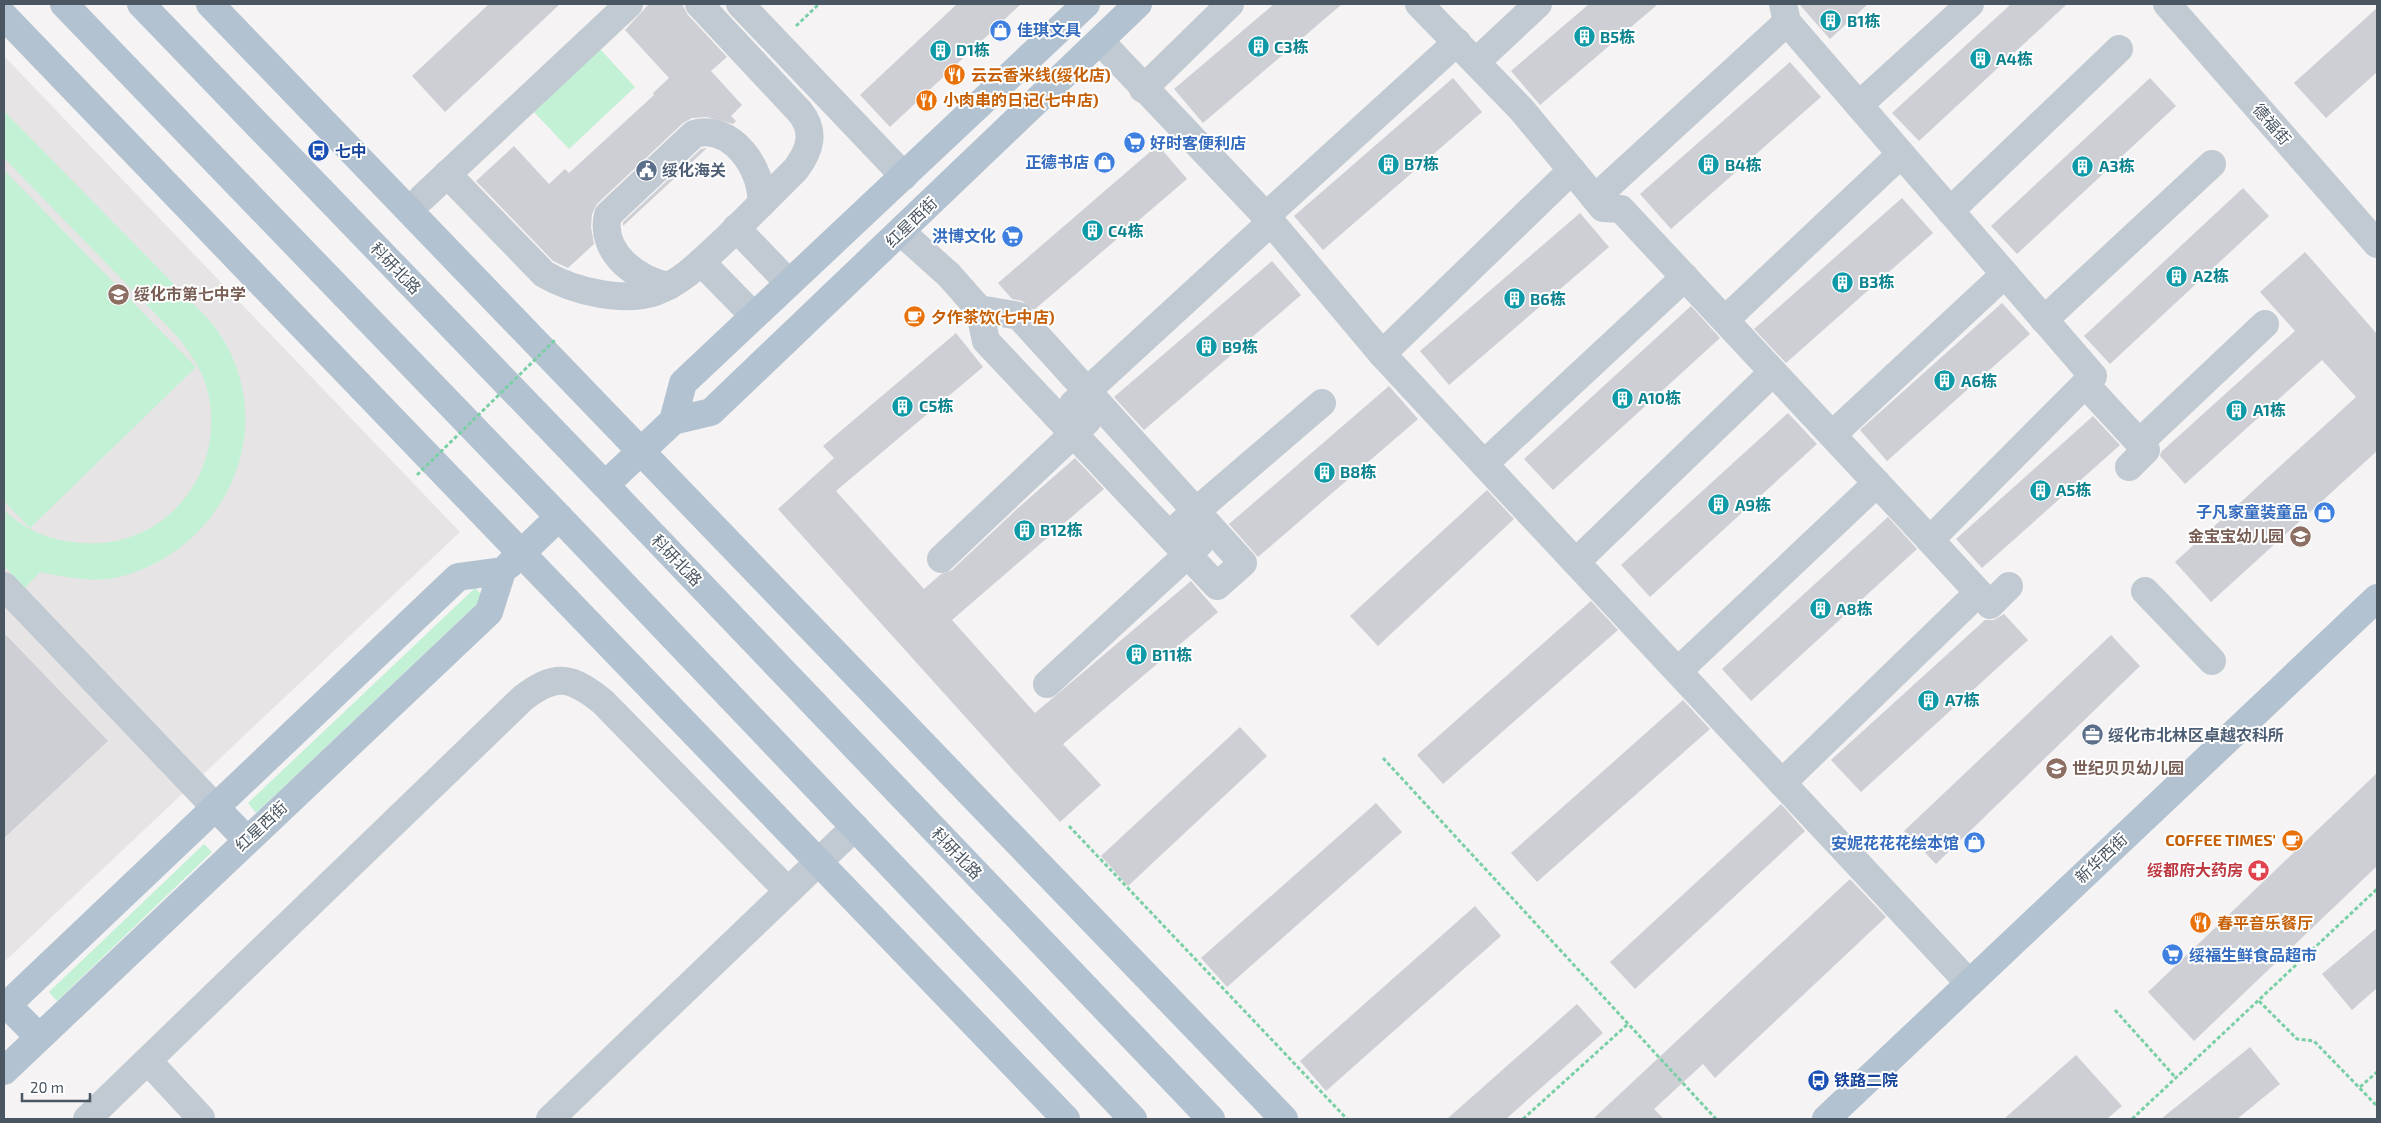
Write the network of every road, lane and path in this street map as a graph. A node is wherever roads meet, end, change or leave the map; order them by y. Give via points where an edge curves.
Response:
1 (64, 4) edge
2 (141, 4) edge
3 (210, 4) edge
4 (629, 4) edge
5 (699, 4) edge
6 (740, 4) edge
7 (819, 4) edge
8 (1086, 4) edge
9 (1138, 4) edge
10 (1230, 4) edge
11 (1418, 4) edge
12 (1538, 4) edge
13 (1970, 4) edge
14 (2167, 4) edge
15 (1785, 13) edge
16 (4, 16) edge
17 (1100, 41) junction
18 (1457, 42) junction
19 (777, 44) junction
20 (2119, 49) dead end
21 (1476, 62) junction
22 (1143, 89) junction
23 (1859, 105) junction
24 (1901, 154) junction
25 (2212, 164) dead end
26 (1572, 170) junction
27 (447, 174) junction
28 (904, 176) junction
29 (422, 198) dead end
30 (1595, 198) junction
31 (761, 204) junction
32 (873, 205) junction
33 (1950, 211) junction
34 (1268, 219) junction
35 (736, 228) junction
36 (901, 232) junction
37 (2377, 244) edge
38 (702, 262) junction
39 (2005, 274) junction
40 (1684, 277) junction
41 (789, 283) junction
42 (669, 286) junction
43 (979, 309) junction
44 (754, 316) junction
45 (1725, 320) junction
46 (2044, 320) junction
47 (2265, 324) dead end
48 (555, 340) dead end
49 (1382, 354) junction
50 (1773, 372) junction
51 (2085, 384) junction
52 (1093, 399) junction
53 (1322, 403) dead end
54 (673, 421) junction
55 (1066, 426) junction
56 (1832, 435) junction
57 (2139, 442) junction
58 (641, 451) junction
59 (1484, 464) junction
60 (2129, 467) dead end
61 (417, 475) dead end
62 (1877, 482) junction
63 (605, 485) junction
64 (559, 517) junction
65 (1204, 521) junction
66 (1930, 540) junction
67 (1178, 545) junction
68 (522, 552) junction
69 (941, 559) dead end
70 (1576, 562) junction
71 (502, 571) junction
72 (4, 586) edge
73 (2009, 586) dead end
74 (2145, 591) dead end
75 (1978, 593) junction
76 (2377, 598) edge
77 (2212, 661) dead end
78 (1678, 671) junction
79 (1047, 684) dead end
80 (1383, 758) dead end
81 (1782, 782) junction
82 (215, 807) junction
83 (1070, 826) dead end
84 (855, 827) junction
85 (247, 840) junction
86 (819, 862) junction
87 (2377, 889) edge
88 (788, 891) junction
89 (1969, 983) junction
90 (2258, 1001) junction
91 (5, 1006) edge
92 (2115, 1010) dead end
93 (1628, 1024) junction
94 (39, 1037) junction
95 (141, 1067) junction
96 (4, 1071) edge
97 (2377, 1072) edge
98 (2176, 1078) junction
99 (2360, 1087) junction
100 (2377, 1106) edge
101 (88, 1119) edge
102 (190, 1119) edge
103 (550, 1119) edge
104 (1066, 1119) edge
105 (1133, 1119) edge
106 (1210, 1119) edge
107 (1284, 1119) edge
108 (1347, 1119) edge
109 (1523, 1119) edge
110 (1716, 1119) edge
111 (1826, 1119) edge
112 (2132, 1119) edge

1 - 64 main road
2 - 63 main road, 科研北路
3 - 58 main road
4 - 27 street
5 - 31 street via 807,121 810,144 805,157
6 - 19 street
7 - 19 path
8 - 28 main road
9 - 17 main road, 红星西街
10 - 22 street
11 - 18 street
12 - 21 street
13 - 23 street
14 - 37 street, 德福街
15 - 23 street
15 - 30 street
16 - 68 main road
17 - 22 street
17 - 36 main road, 红星西街
18 - 21 street
18 - 34 street
19 - 28 street
20 - 33 street
21 - 26 street
22 - 34 street
23 - 24 street
24 - 33 street
24 - 45 street
25 - 46 street
26 - 30 street
26 - 49 street
27 - 29 street
27 - 42 street via 544,274 559,283 615,295 647,293
28 - 32 main road
30 - 40 street via 1603,208 1621,209
31 - 35 street
31 - 42 street via 760,186 743,153 734,143 714,133 694,134 608,215 606,222 612,246 625,264 645,279
32 - 36 main road
32 - 41 main road
33 - 39 street
34 - 49 street
34 - 52 street
35 - 38 street
35 - 41 street
36 - 43 street via 949,275
36 - 54 main road, 红星西街 via 711,412
38 - 42 street
38 - 44 street
39 - 46 street
39 - 56 street
40 - 45 street
40 - 59 street
41 - 44 main road
43 - 52 street via 1019,316
43 - 55 street via 986,341
44 - 54 main road via 683,383
45 - 50 street
46 - 51 street via 2093,376
47 - 57 street
48 - 61 path, bridge
49 - 59 street
50 - 56 street
50 - 70 street
51 - 57 street
51 - 66 street
52 - 55 street
52 - 65 street
53 - 65 street
54 - 58 main road, 红星西街
55 - 67 street
55 - 69 street
56 - 62 street
57 - 60 street via 2146,450
58 - 63 main road, 红星西街
58 - 107 main road
59 - 70 street
62 - 66 street
62 - 78 street
63 - 106 main road, 科研北路
64 - 68 main road, 红星西街
64 - 84 main road
65 - 67 street
65 - 67 street via 1243,563 1217,586
66 - 75 street
67 - 79 street
68 - 71 main road, 红星西街
68 - 86 main road
70 - 78 street
71 - 82 main road via 458,577
71 - 85 main road, 红星西街 via 489,612
72 - 82 street
73 - 75 street via 1990,605
74 - 77 street
75 - 81 street
76 - 89 main road, 新华西街
78 - 81 street
80 - 93 path
81 - 89 street
82 - 85 main road
82 - 91 main road
83 - 108 path
84 - 86 street
84 - 105 main road
85 - 94 main road, 红星西街
86 - 88 street
86 - 104 main road
87 - 90 path
88 - 95 street via 602,702 575,683 556,680 523,698
88 - 103 street
89 - 111 main road, 新华西街
90 - 98 path
90 - 99 path via 2297,1039 2314,1041
91 - 94 main road
92 - 98 path
93 - 109 path
93 - 110 path
94 - 96 main road, 红星西街
95 - 101 street
95 - 102 street
97 - 99 path
98 - 112 path
99 - 100 path

